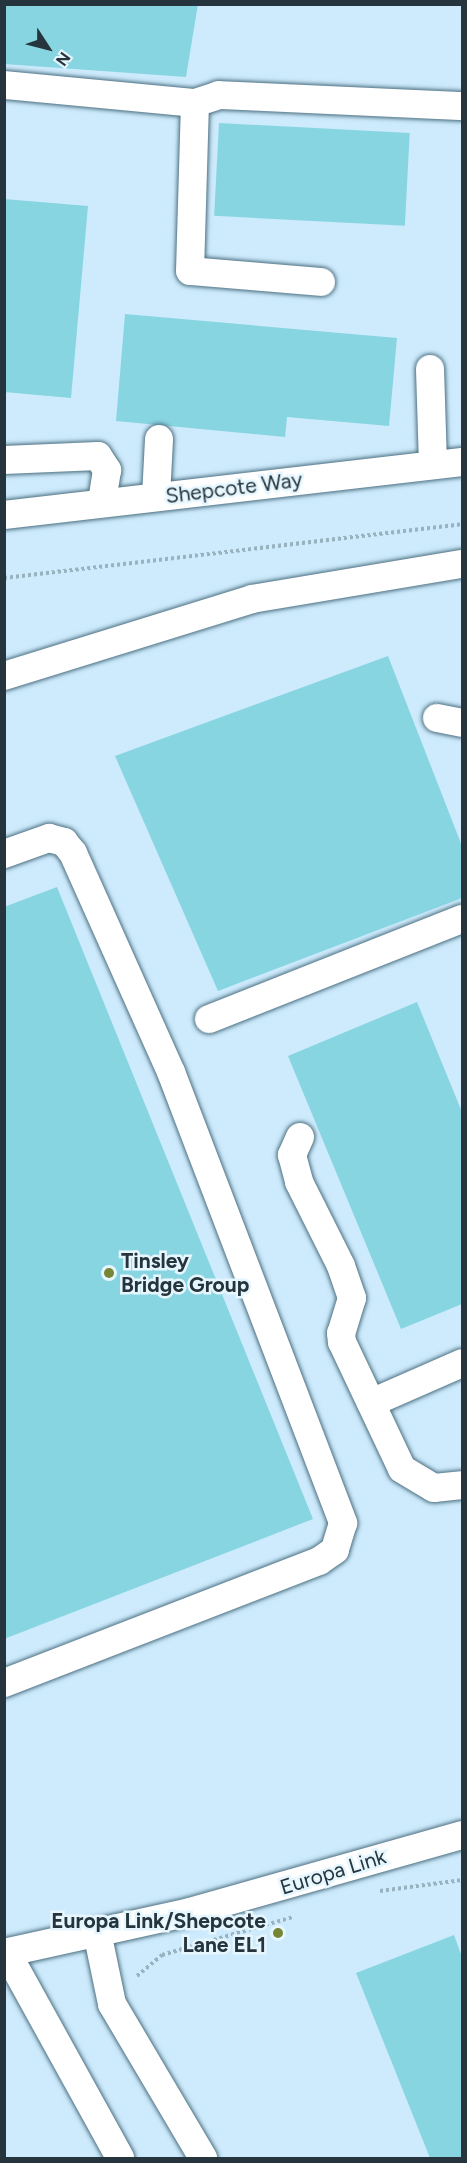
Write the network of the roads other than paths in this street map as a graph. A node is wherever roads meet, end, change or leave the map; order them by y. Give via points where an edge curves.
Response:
1 (4, 85) edge
2 (195, 103) junction
3 (462, 105) edge
4 (321, 282) dead end
5 (430, 369) dead end
6 (159, 440) dead end
7 (4, 460) edge
8 (462, 462) edge
9 (433, 465) junction
10 (156, 497) junction
11 (102, 503) junction
12 (4, 514) edge
13 (462, 564) edge
14 (4, 676) edge
15 (4, 854) edge
16 (462, 922) edge
17 (209, 1019) dead end
18 (300, 1137) dead end
19 (462, 1363) edge
20 (365, 1391) junction
21 (462, 1485) edge
22 (4, 1683) edge
23 (458, 1833) edge
24 (97, 1932) junction
25 (6, 1953) edge
26 (120, 2158) edge
27 (203, 2158) edge

1 - 2 street
2 - 3 street via 219,95
2 - 4 street via 190,271
5 - 9 street
6 - 10 street
7 - 11 street via 98,456 107,470
8 - 9 street, Shepcote Way
9 - 10 street, Shepcote Way
10 - 11 street, Shepcote Way
11 - 12 street, Shepcote Way
13 - 14 street via 252,599
15 - 22 street via 49,838 64,842 73,853 171,1072 343,1523 334,1550 319,1561
16 - 17 street
18 - 20 street via 293,1163 352,1298 341,1336
19 - 20 street
20 - 21 street via 402,1469 434,1488
23 - 24 street, Europa Link via 270,1892
24 - 25 street, Europa Link
24 - 27 street via 112,2004
25 - 26 street

